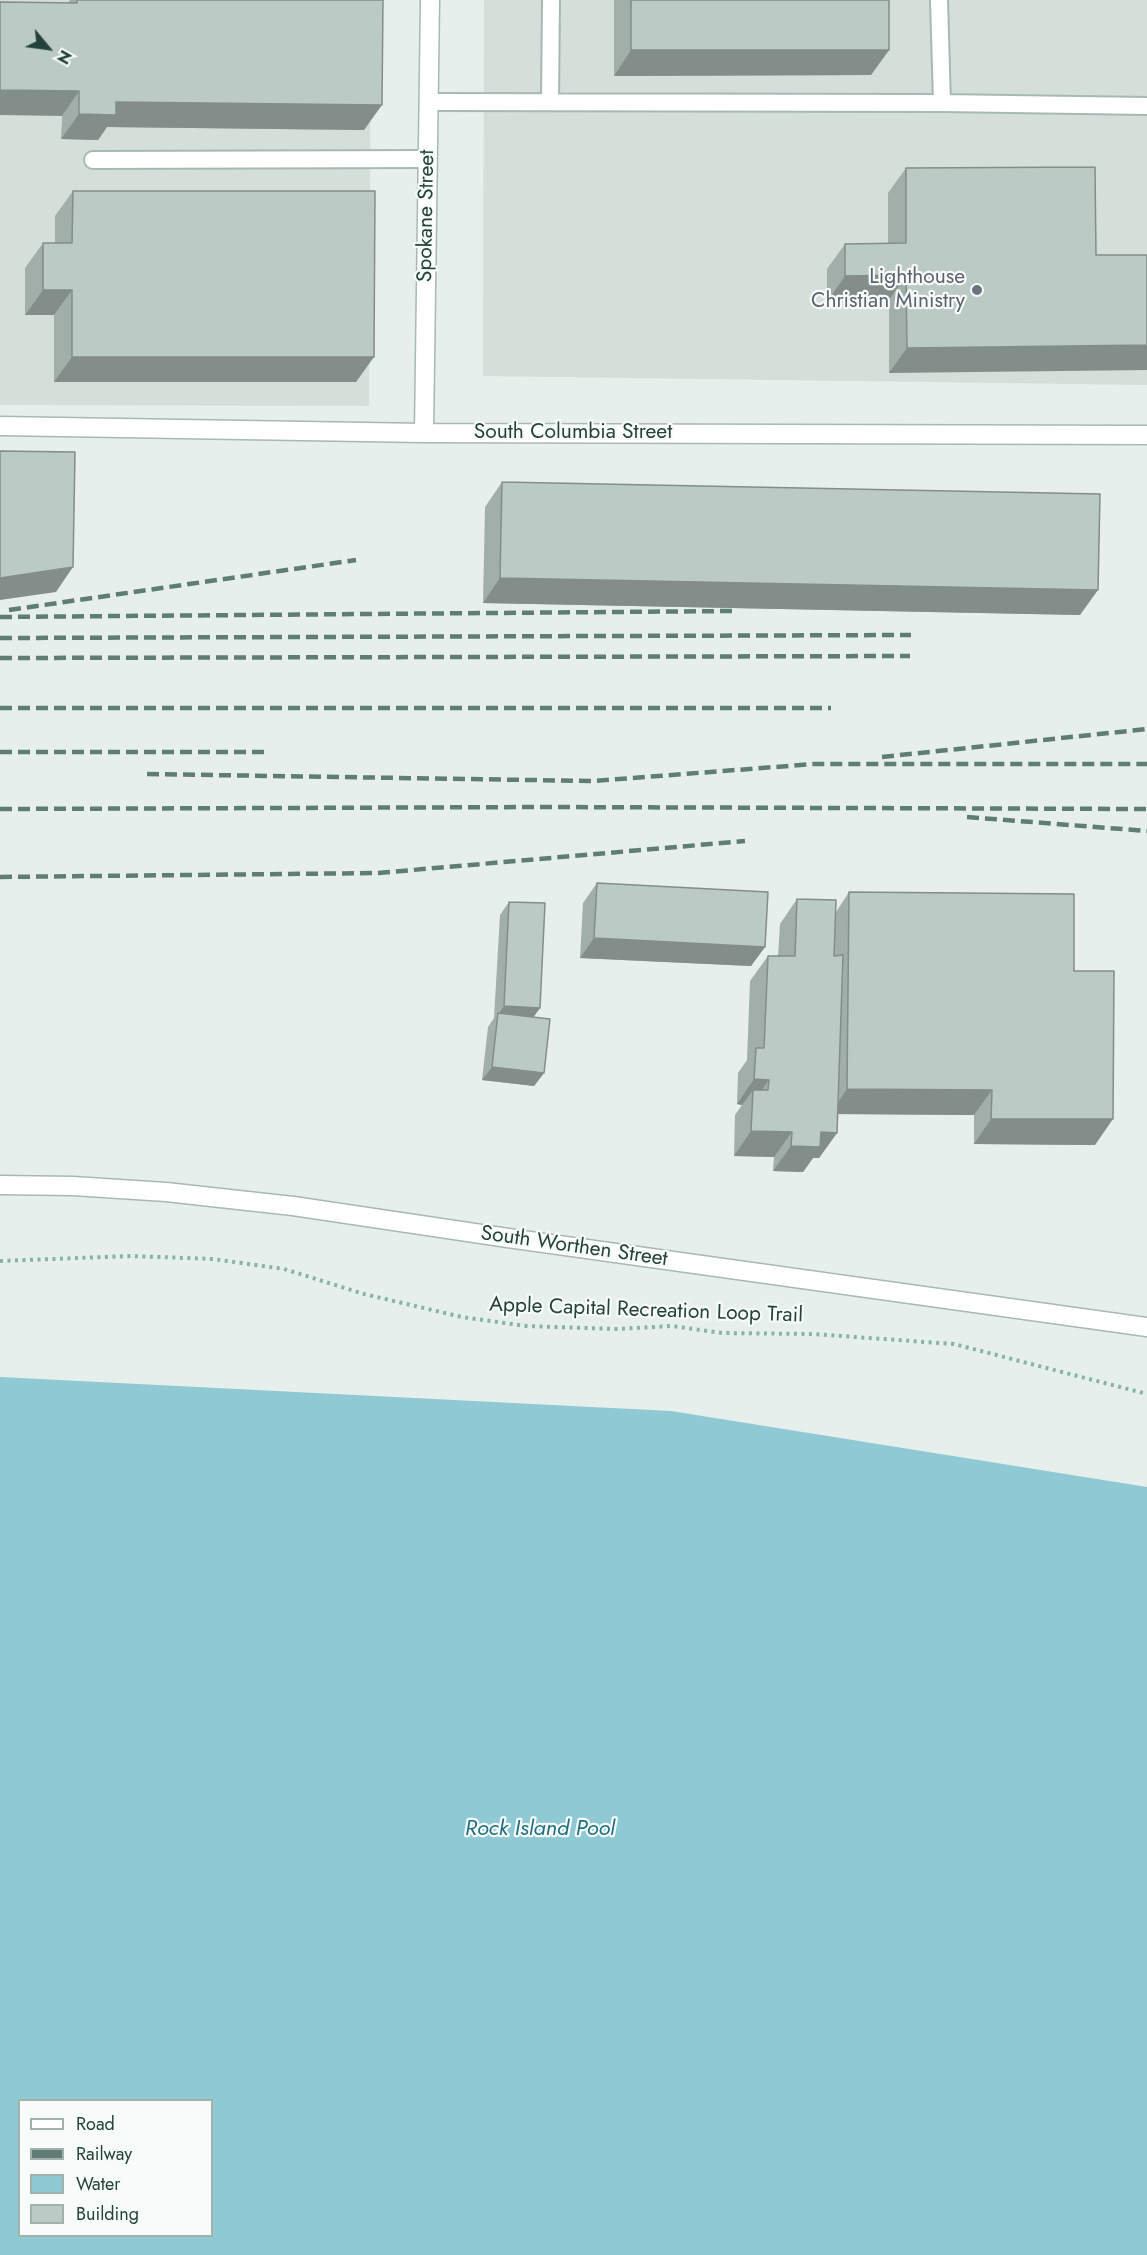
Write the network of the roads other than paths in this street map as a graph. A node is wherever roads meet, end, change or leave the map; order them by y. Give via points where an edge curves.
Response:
1 (430, 0) edge
2 (551, 0) edge
3 (939, 0) edge
4 (429, 102) junction
5 (550, 102) junction
6 (942, 104) junction
7 (1147, 106) edge
8 (428, 159) junction
9 (93, 160) dead end
10 (0, 426) edge
11 (424, 433) junction
12 (1147, 435) edge
13 (0, 1185) edge
14 (1147, 1327) edge

1 - 4 street, Spokane Street
2 - 5 lane
3 - 6 lane
4 - 5 lane
4 - 8 street, Spokane Street
5 - 6 lane
6 - 7 lane
8 - 9 lane
8 - 11 street, Spokane Street
10 - 11 street, South Columbia Street
11 - 12 street, South Columbia Street
13 - 14 street, South Worthen Street via 166,1192 293,1206

